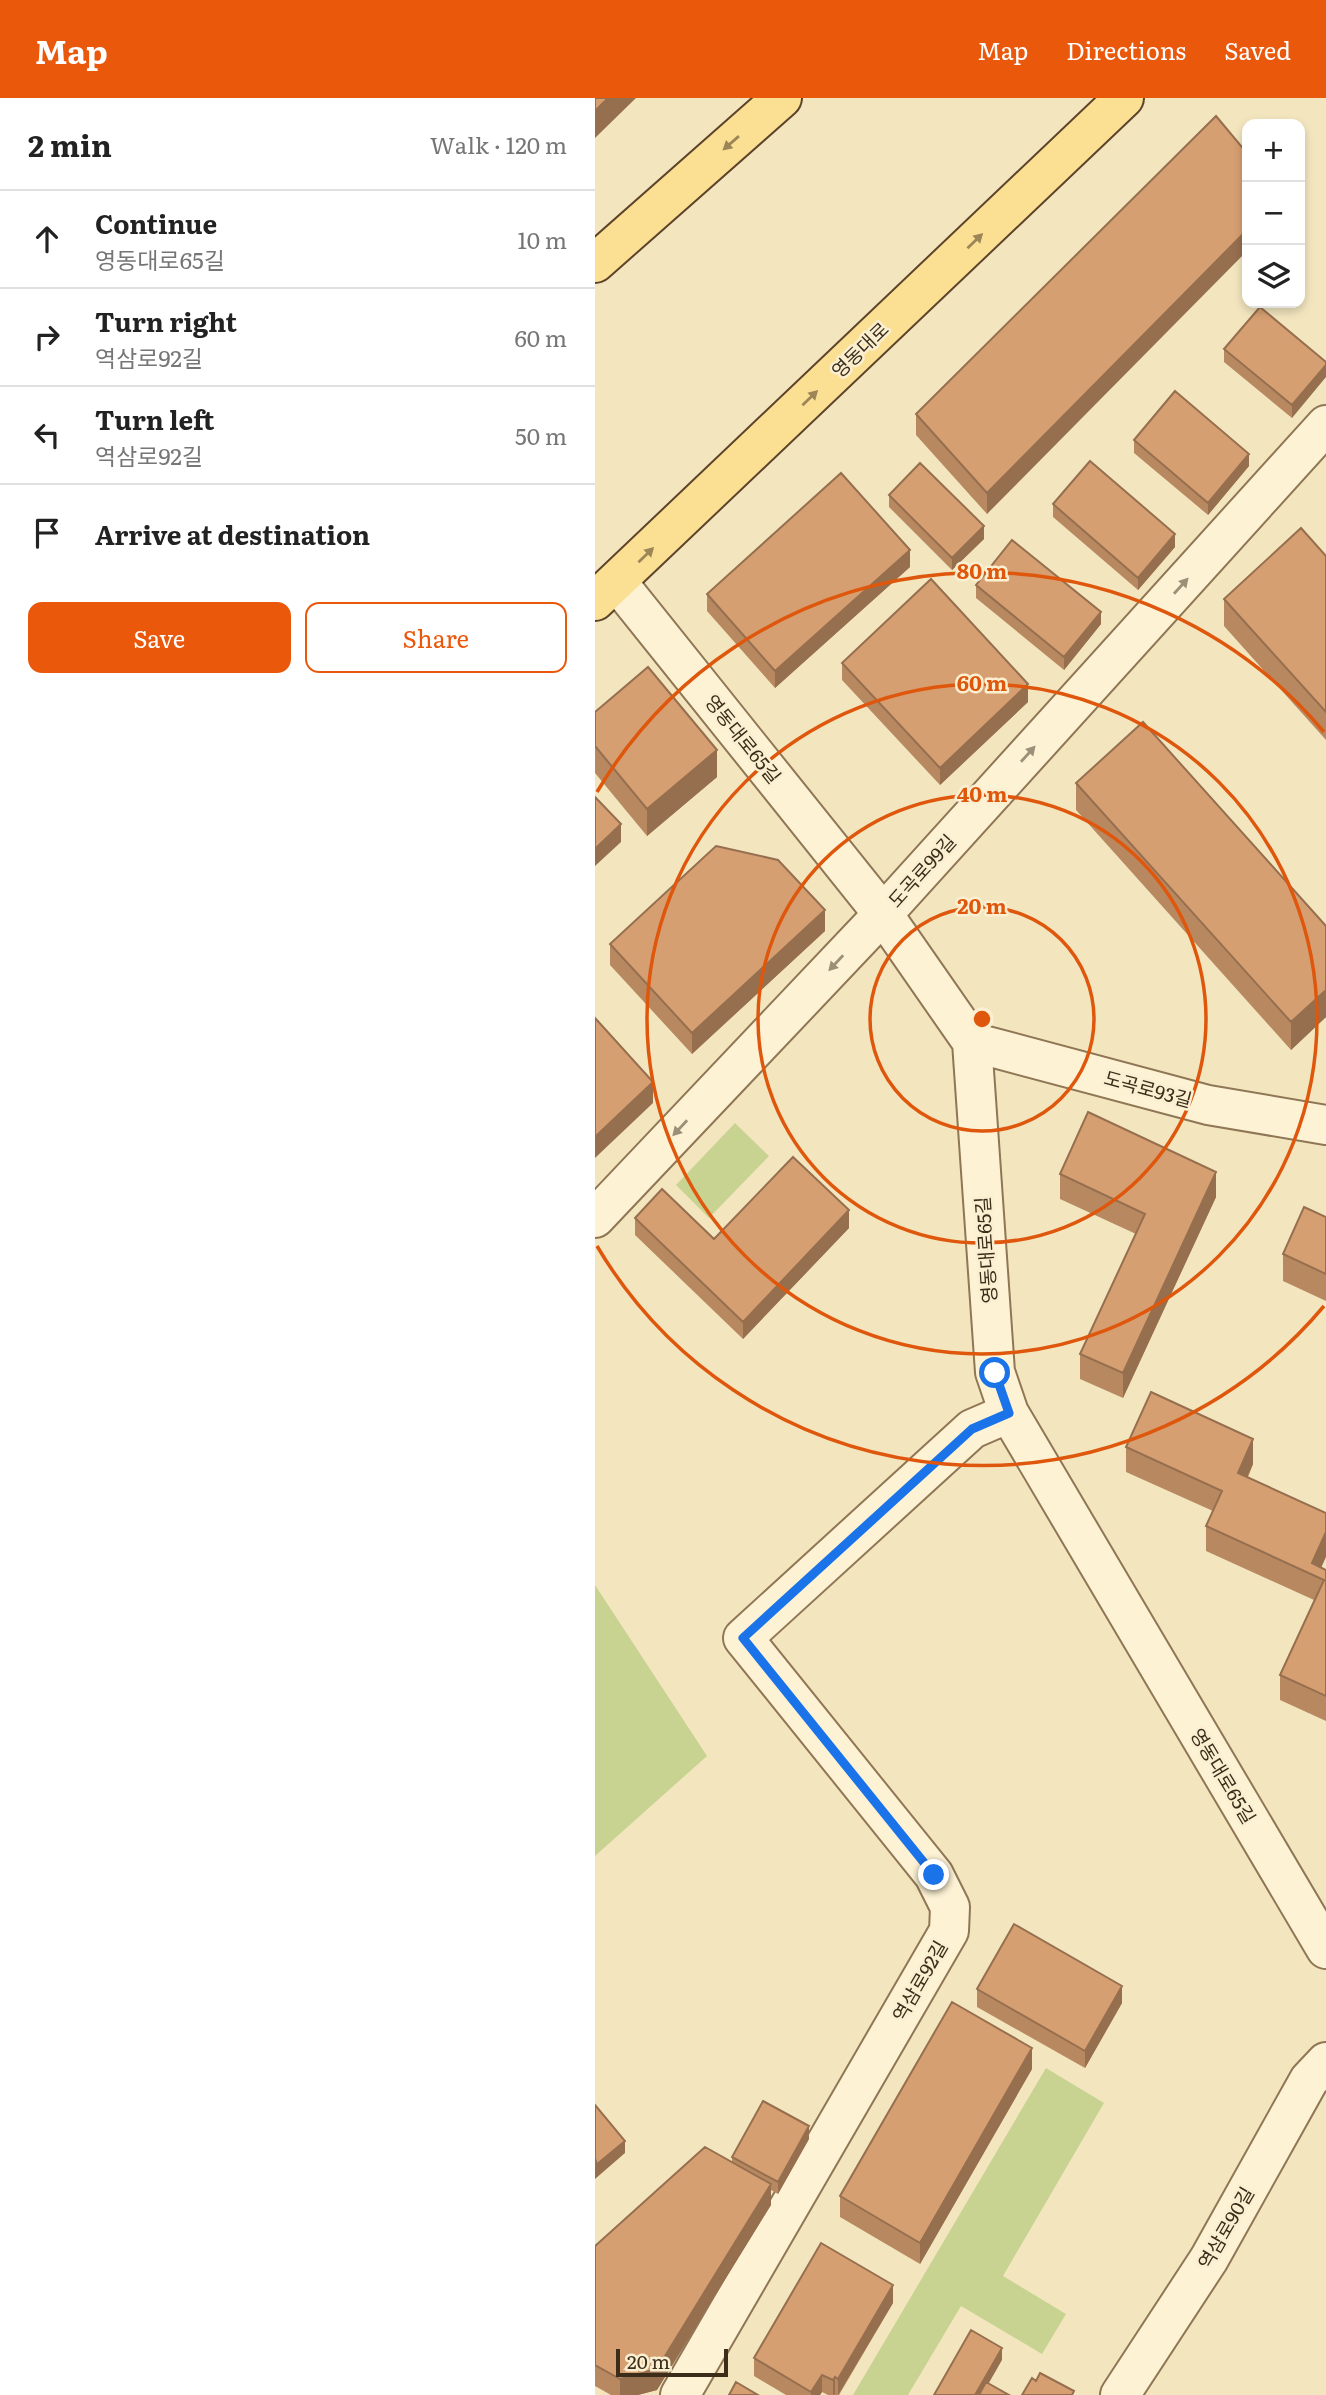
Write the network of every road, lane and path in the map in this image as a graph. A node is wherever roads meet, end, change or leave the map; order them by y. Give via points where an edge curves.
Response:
1 (782, 98) edge
2 (1125, 98) edge
3 (595, 263) edge
4 (1326, 425) edge
5 (606, 591) edge
6 (883, 914) junction
7 (972, 1042) junction
8 (1326, 1125) edge
9 (595, 1218) edge
10 (1009, 1413) junction
11 (1326, 1949) edge
12 (1326, 2062) edge
13 (680, 2395) edge
14 (1122, 2395) edge

1 -> 3 main road
5 -> 2 main road, 영동대로
6 -> 4 street, 도곡로99길
5 - 6 street, 영동대로65길
6 - 7 street, 영동대로65길
6 -> 9 street, 도곡로99길
7 - 8 street, 도곡로93길 via 1208,1105
7 - 10 street, 영동대로65길 via 995,1373
10 - 11 street, 영동대로65길
10 - 13 street, 역삼로92길 via 972,1429 743,1638 934,1875 950,1907 949,1931
12 - 14 street, 역삼로90길 via 1309,2080 1209,2259

